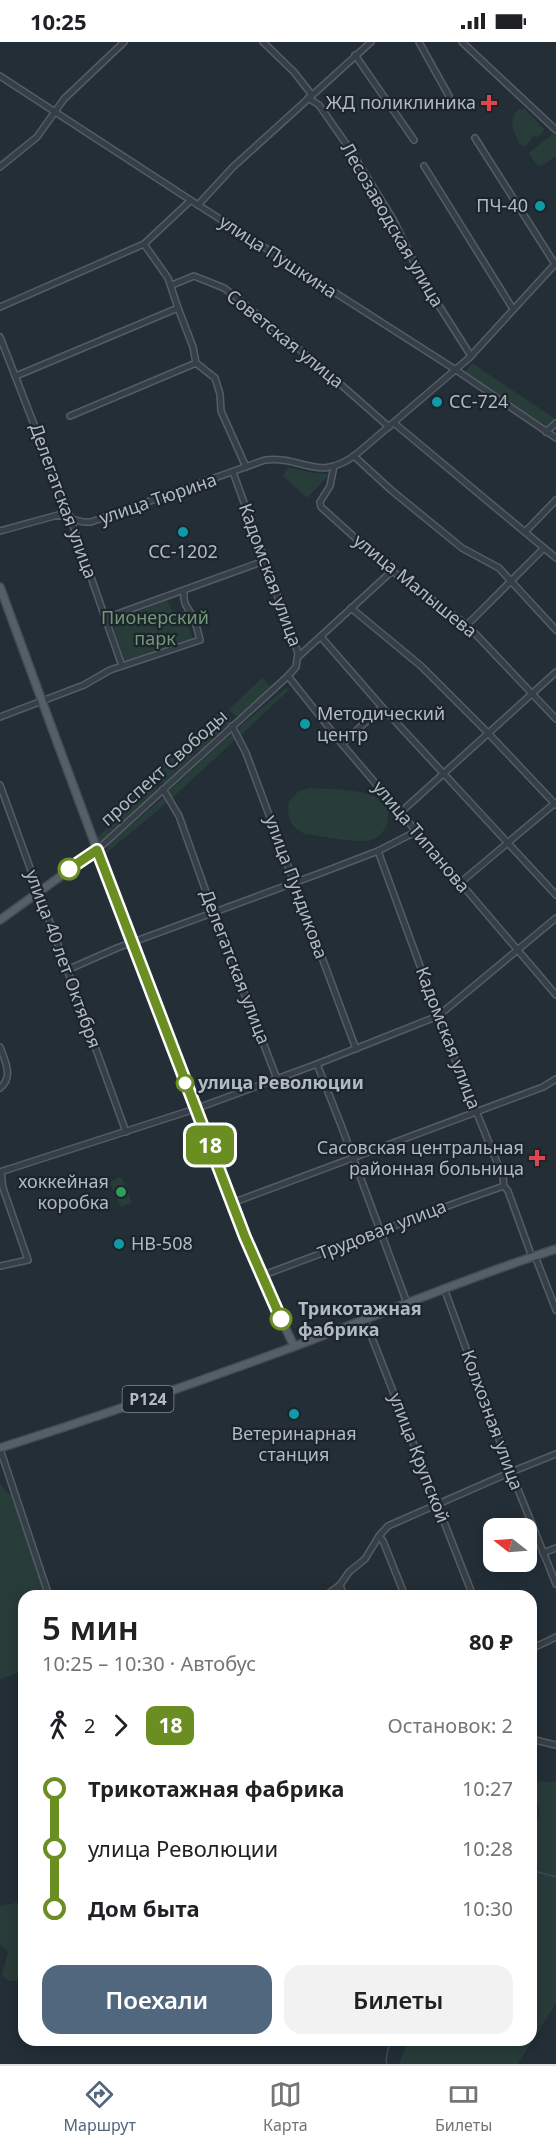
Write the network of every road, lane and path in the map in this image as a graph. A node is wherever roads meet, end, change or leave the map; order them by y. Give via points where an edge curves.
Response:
1 (124, 42) edge
2 (263, 42) edge
3 (371, 42) edge
4 (419, 42) edge
5 (462, 42) edge
6 (355, 56) junction
7 (0, 76) edge
8 (449, 96) dead end
9 (310, 97) junction
10 (54, 112) junction
11 (556, 130) edge
12 (475, 138) dead end
13 (414, 140) dead end
14 (424, 166) dead end
15 (0, 167) edge
16 (190, 201) junction
17 (198, 205) junction
18 (144, 244) junction
19 (556, 263) edge
20 (172, 285) junction
21 (0, 307) edge
22 (178, 308) junction
23 (513, 309) junction
24 (0, 337) edge
25 (471, 356) junction
26 (196, 363) junction
27 (456, 370) junction
28 (16, 376) junction
29 (70, 416) dead end
30 (556, 423) edge
31 (391, 425) junction
32 (546, 432) junction
33 (556, 438) edge
34 (354, 456) junction
35 (334, 466) junction
36 (246, 467) junction
37 (233, 472) junction
38 (556, 500) edge
39 (70, 517) junction
40 (0, 531) edge
41 (525, 532) junction
42 (544, 548) junction
43 (556, 558) edge
44 (264, 561) junction
45 (392, 571) junction
46 (512, 581) junction
47 (0, 587) edge
48 (184, 591) junction
49 (351, 608) junction
50 (106, 618) junction
51 (466, 625) junction
52 (556, 630) edge
53 (321, 637) junction
54 (298, 657) junction
55 (122, 666) junction
56 (556, 672) edge
57 (288, 676) junction
58 (532, 693) junction
59 (41, 700) junction
60 (382, 707) junction
61 (0, 717) edge
62 (556, 719) edge
63 (232, 726) junction
64 (488, 733) junction
65 (342, 744) junction
66 (444, 774) junction
67 (0, 785) edge
68 (163, 789) junction
69 (555, 803) edge
70 (401, 812) junction
71 (417, 831) junction
72 (507, 843) junction
73 (97, 850) junction
74 (378, 851) junction
75 (294, 883) junction
76 (460, 883) junction
77 (39, 891) junction
78 (556, 895) edge
79 (214, 914) junction
80 (556, 918) edge
81 (0, 920) edge
82 (132, 944) junction
83 (518, 950) junction
84 (67, 970) junction
85 (556, 995) edge
86 (438, 1016) junction
87 (0, 1047) edge
88 (356, 1049) junction
89 (316, 1064) junction
90 (277, 1079) junction
91 (556, 1079) edge
92 (0, 1088) edge
93 (195, 1109) junction
94 (477, 1112) junction
95 (126, 1132) junction
96 (352, 1160) junction
97 (0, 1172) edge
98 (504, 1186) junction
99 (232, 1203) junction
100 (380, 1232) junction
101 (556, 1249) edge
102 (533, 1256) junction
103 (0, 1266) edge
104 (261, 1276) junction
105 (444, 1288) junction
106 (407, 1303) junction
107 (556, 1310) edge
108 (365, 1320) junction
109 (294, 1346) junction
110 (0, 1449) edge
111 (556, 1454) edge
112 (511, 1472) junction
113 (438, 1504) junction
114 (379, 1536) junction
115 (556, 1548) edge
116 (543, 1553) junction
117 (556, 1584) edge
118 (340, 1585) junction
119 (46, 1590) edge
120 (333, 1590) edge
121 (342, 1590) edge
122 (403, 1590) edge
123 (471, 1590) edge
124 (556, 1636) edge
125 (537, 1646) edge
126 (537, 1740) edge
127 (556, 1745) edge

1 - 10 street
2 - 9 street, Лесозаводская улица via 294,72
3 - 6 street
4 - 8 street
5 - 11 street
6 - 9 street
6 - 13 street
7 - 10 street, улица Пушкина
9 - 17 street via 233,167
9 - 25 street, Лесозаводская улица via 349,148 393,219 422,279
10 - 15 street via 37,137
10 - 16 street, улица Пушкина
12 - 19 street
14 - 23 street
16 - 17 street, улица Пушкина
16 - 18 street
17 - 27 street, улица Пушкина
18 - 20 street
18 - 21 street
19 - 23 street
20 - 22 street
20 - 31 street, Советская улица via 194,276 228,291
22 - 26 street
22 - 28 street
23 - 25 street
24 - 28 street, Делегатская улица
25 - 27 street
26 - 29 street
26 - 36 street via 215,378 221,411
27 - 31 street
27 - 32 street, улица Пушкина
28 - 39 street, Делегатская улица
30 - 32 street
31 - 34 street
31 - 41 street, Советская улица
32 - 33 street, улица Пушкина
34 - 35 street
34 - 46 street via 462,548 495,565
35 - 36 street, улица Тюрина via 318,468 272,459
35 - 45 street, улица Малышева via 321,507
36 - 37 street, улица Тюрина
37 - 39 street, улица Тюрина via 96,521
37 - 44 street, Кадомская улица
38 - 41 street
39 - 40 street, улица Тюрина via 55,515
39 - 50 street, Делегатская улица
41 - 42 street, Советская улица
42 - 43 street, Советская улица
42 - 46 street
44 - 48 street
44 - 54 street, Кадомская улица
45 - 49 street
45 - 51 street, улица Малышева
46 - 51 street
46 - 52 street
47 - 59 main road
48 - 50 street
48 - 55 street via 183,601 200,640
49 - 53 street
49 - 64 street via 421,666
50 - 55 street, Делегатская улица
51 - 58 street, улица Малышева
53 - 54 street
53 - 60 street
54 - 57 street, Кадомская улица
55 - 59 street
56 - 58 street
57 - 63 street, проспект Свободы
57 - 65 street, улица Типанова
58 - 62 street, улица Малышева
58 - 64 street
59 - 61 street
59 - 73 main road
60 - 65 street
60 - 66 street
63 - 68 street, проспект Свободы
63 - 75 street, улица Пундикова via 246,753
64 - 66 street
64 - 69 street
65 - 70 street, улица Типанова
66 - 70 street
66 - 72 street
67 - 77 street, улица 40 лет Октября
68 - 73 street, проспект Свободы
68 - 79 street, Делегатская улица via 179,816
69 - 72 street
70 - 71 street, улица Типанова
71 - 74 street
71 - 76 street, улица Типанова
72 - 76 street
72 - 78 street
73 - 77 main road, проспект Свободы
73 - 82 main road
74 - 75 street
74 - 86 street, Кадомская улица
75 - 79 street
75 - 88 street, улица Пундикова
76 - 83 street, улица Типанова
77 - 81 main road, проспект Свободы
77 - 84 street, улица 40 лет Октября
79 - 82 street
79 - 90 street, Делегатская улица
80 - 83 street
82 - 84 street
82 - 93 main road
83 - 85 street, улица Типанова
83 - 86 street
84 - 95 street, улица 40 лет Октября
86 - 88 street
86 - 94 street, Кадомская улица
87 - 92 street via 8,1074
88 - 89 street
89 - 90 street
89 - 96 street
90 - 93 street
91 - 94 street
93 - 95 street
93 - 99 main road
94 - 96 street
94 - 98 street, Кадомская улица
95 - 97 street
96 - 99 street
96 - 100 street
97 - 103 street via 28,1260
98 - 100 street, Трудовая улица
98 - 102 street, Кадомская улица
99 - 104 main road
100 - 104 street, Трудовая улица
100 - 106 street
101 - 102 main road, Р124
102 - 105 main road, Р124
102 - 107 street, Кадомская улица
104 - 109 main road
105 - 106 main road, Р124
105 - 112 street, Колхозная улица
106 - 108 main road, Р124
108 - 109 main road, Р124
108 - 113 street, улица Крупской
109 - 110 main road, Р124
110 - 119 street
111 - 112 street
112 - 113 street
112 - 116 street, Колхозная улица
113 - 114 street via 388,1526
113 - 123 street, улица Крупской
114 - 118 street via 365,1559
114 - 122 street
115 - 116 street
116 - 117 street, Колхозная улица
118 - 120 street
118 - 121 street
124 - 125 street
126 - 127 street

